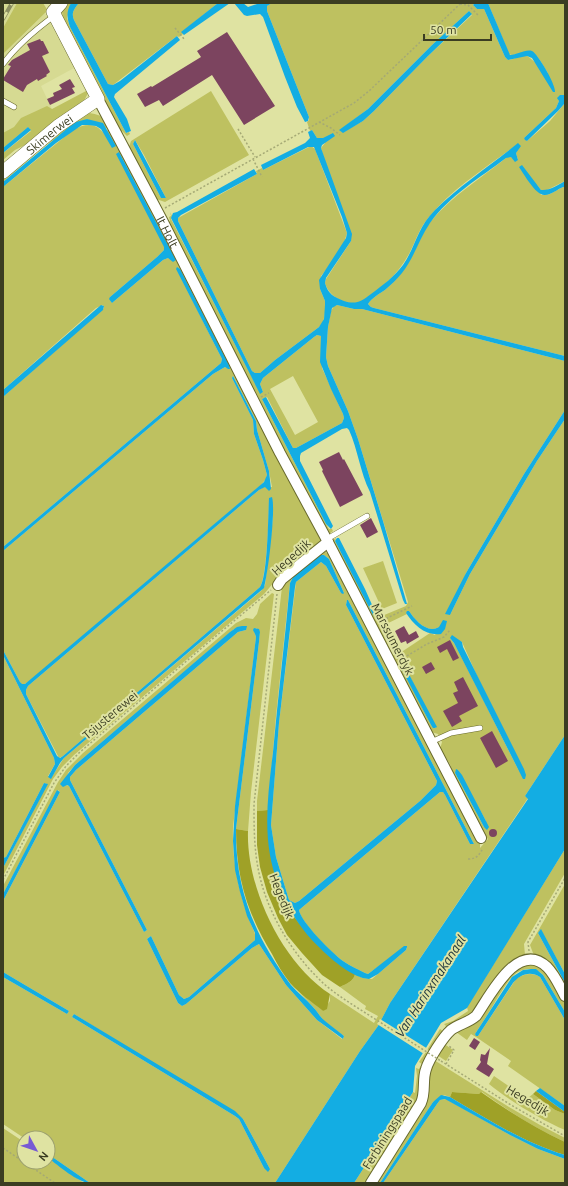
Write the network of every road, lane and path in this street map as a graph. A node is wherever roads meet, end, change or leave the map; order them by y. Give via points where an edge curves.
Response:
1 (460, 4) edge
2 (55, 8) edge
3 (478, 15) dead end
4 (174, 28) dead end
5 (184, 39) dead end
6 (3, 64) edge
7 (98, 99) junction
8 (3, 101) edge
9 (14, 107) dead end
10 (319, 122) junction
11 (238, 129) dead end
12 (340, 135) dead end
13 (254, 158) junction
14 (3, 172) edge
15 (262, 176) dead end
16 (158, 212) junction
17 (280, 453) joint
18 (367, 516) dead end
19 (327, 540) junction
20 (278, 585) joint
21 (266, 595) dead end
22 (412, 606) dead end
23 (371, 626) junction
24 (450, 630) dead end
25 (391, 665) junction
26 (480, 728) dead end
27 (431, 742) junction
28 (481, 838) joint
29 (468, 859) dead end
30 (565, 878) edge
31 (3, 880) edge
32 (530, 961) junction
33 (565, 996) edge
34 (454, 1050) dead end
35 (446, 1064) junction
36 (565, 1136) edge
37 (3, 1148) edge
38 (55, 1183) edge
39 (371, 1183) edge

1 - 3 path via 468,5
1 - 10 path via 369,91 354,103
2 - 6 lane
2 - 7 street, It Holt
4 - 5 path
7 - 14 street, Skimerwei via 58,126
7 - 16 street, It Holt
8 - 9 lane
10 - 12 path
10 - 13 path
11 - 13 path
13 - 15 path
13 - 16 path
16 - 17 street, It Holt
17 - 19 street, Marssumerdyk
18 - 19 lane
19 - 20 street, Hegedijk
19 - 23 street, Marssumerdyk
20 - 35 path, Hegedijk, bridge via 254,804 257,863 265,894 292,948 325,985
21 - 31 path, Tsjusterewei via 66,766 54,783
22 - 23 path
23 - 25 street, Marssumerdyk
24 - 25 path via 444,637
25 - 27 street, Marssumerdyk
26 - 27 lane via 451,733
27 - 28 street, Marssumerdyk
28 - 29 path via 483,847 478,856 475,859
30 - 32 path via 528,942
32 - 33 street via 538,962 548,969
32 - 39 street, Ferbiningspaad via 518,963 509,969 476,1016 450,1031 436,1050 426,1067 424,1096 421,1103
34 - 35 path
35 - 36 path, Hegedijk
37 - 38 path

